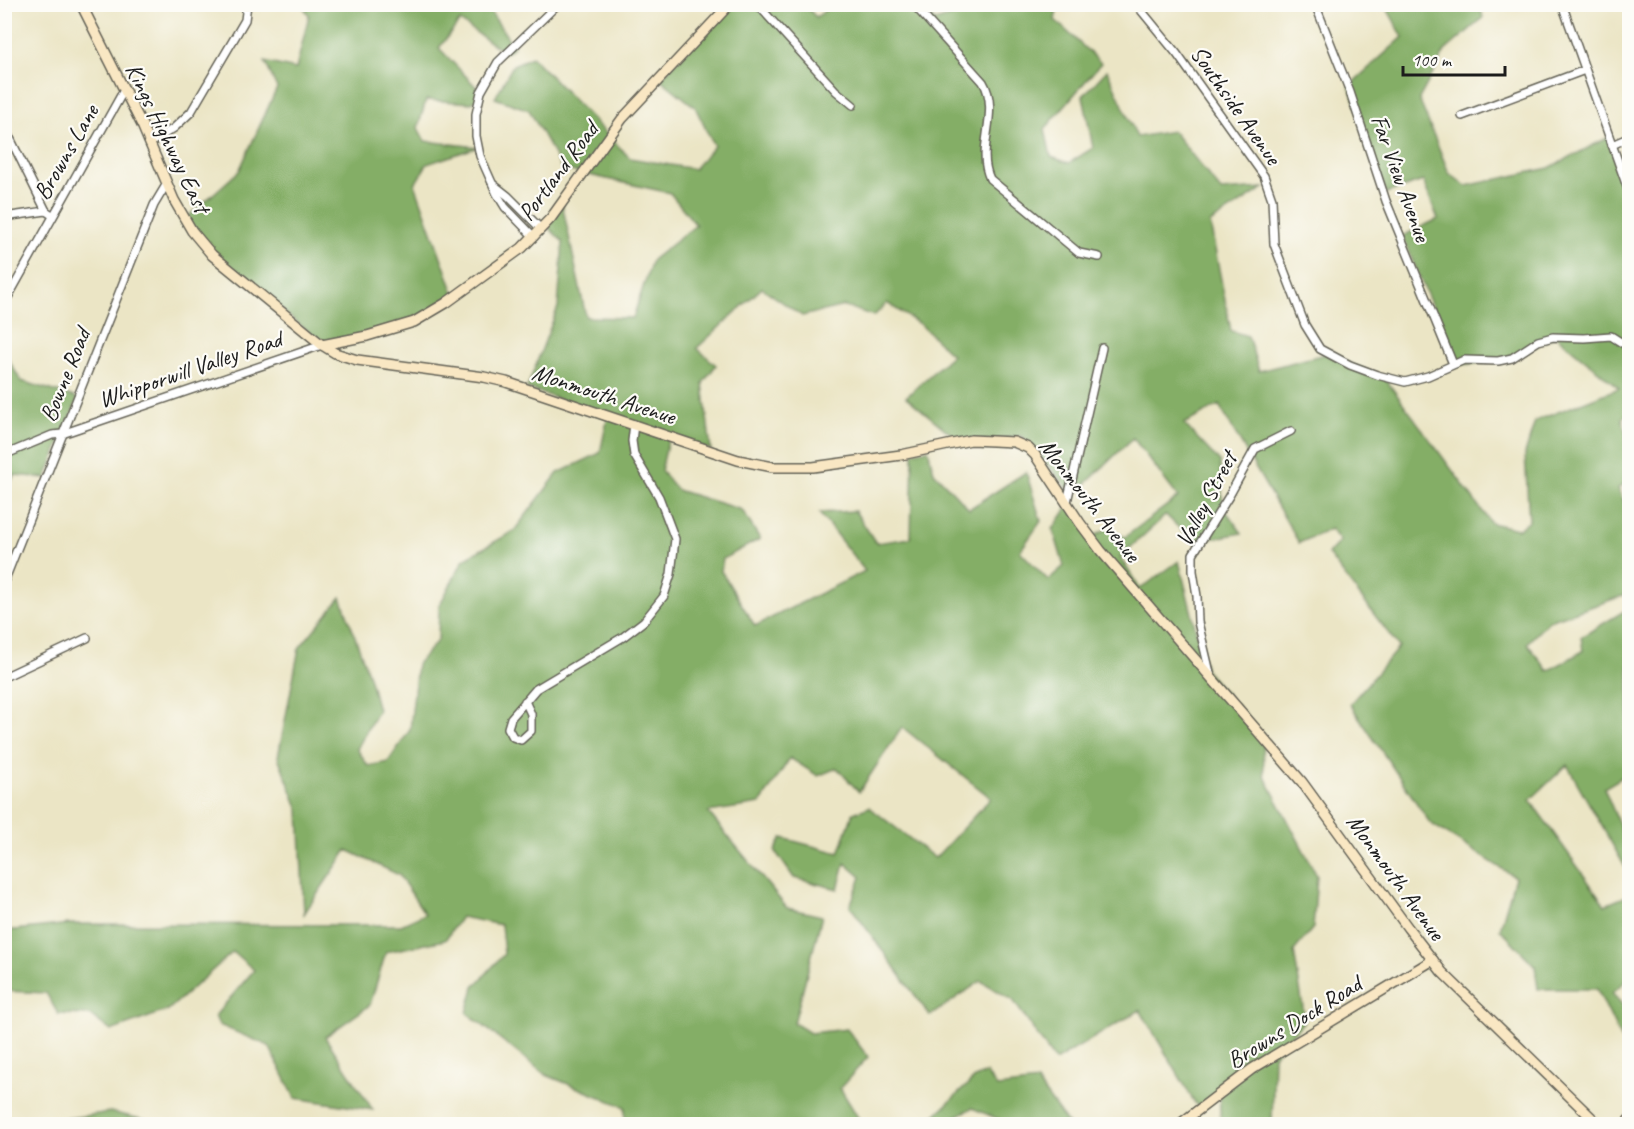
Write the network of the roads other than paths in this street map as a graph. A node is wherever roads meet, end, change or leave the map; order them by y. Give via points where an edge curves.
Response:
1 (81, 4) edge
2 (247, 4) edge
3 (558, 4) edge
4 (730, 4) edge
5 (757, 4) edge
6 (913, 4) edge
7 (1136, 4) edge
8 (1315, 4) edge
9 (1562, 4) edge
10 (1585, 70) junction
11 (124, 90) junction
12 (853, 105) dead end
13 (1462, 116) dead end
14 (1629, 137) edge
15 (10, 138) dead end
16 (150, 143) junction
17 (1612, 145) junction
18 (166, 185) junction
19 (494, 185) junction
20 (1629, 195) edge
21 (49, 213) junction
22 (4, 217) edge
23 (541, 229) junction
24 (534, 237) junction
25 (1099, 257) dead end
26 (8, 297) dead end
27 (322, 345) junction
28 (1102, 348) dead end
29 (1629, 348) edge
30 (1454, 364) junction
31 (634, 424) junction
32 (1291, 431) dead end
33 (62, 434) junction
34 (4, 455) edge
35 (1067, 502) junction
36 (4, 582) edge
37 (87, 638) dead end
38 (4, 677) edge
39 (1211, 677) junction
40 (525, 701) junction
41 (1433, 960) junction
42 (1629, 1119) edge
43 (1180, 1125) edge
44 (1598, 1125) edge
45 (1625, 1125) edge

1 - 11 street, Kings Highway East
2 - 16 street via 245,20 191,112
3 - 19 street via 503,56 481,92 476,114 477,144
4 - 23 street, Portland Road via 622,119
5 - 12 street
6 - 25 street via 988,90 985,162 990,179 1079,253
7 - 30 street, Southside Avenue via 1177,54 1264,176 1272,199 1274,244 1305,326 1320,349 1342,362 1406,382
8 - 30 street, Far View Avenue via 1350,92 1386,201
9 - 10 street
10 - 13 street
10 - 17 street
11 - 16 street, Kings Highway East
11 - 21 street, Browns Lane
14 - 17 street
15 - 21 street
16 - 18 street, Kings Highway East
17 - 20 street
18 - 27 street, Kings Highway East via 183,218 212,255
18 - 33 street, Bowne Road via 154,205
19 - 23 street
19 - 24 street via 505,207
21 - 22 street
21 - 26 street, Browns Lane
23 - 24 street, Portland Road
24 - 27 street, Portland Road via 511,257 414,322
27 - 31 street, Monmouth Avenue via 357,360 506,382
27 - 33 street, Whipporwill Valley Road
28 - 35 street
29 - 30 street, Southside Avenue via 1611,336 1553,337 1538,341 1512,358 1472,359
31 - 35 street, Monmouth Avenue via 738,460 773,467 833,465 901,456 971,440 1014,442 1035,455
31 - 40 street via 634,455 659,497 675,539 664,596 644,621 623,637 536,689
32 - 39 street, Valley Street via 1255,450 1193,554 1198,622
33 - 34 street, Whipporwill Valley Road
33 - 36 street, Bowne Road
35 - 39 street, Monmouth Avenue via 1101,551
37 - 38 street
39 - 41 street, Monmouth Avenue via 1302,782
40 - 40 street via 508,728 513,737 521,740 531,731 531,714
41 - 43 street, Browns Dock Road via 1252,1069
41 - 44 street, Monmouth Avenue
42 - 45 street

